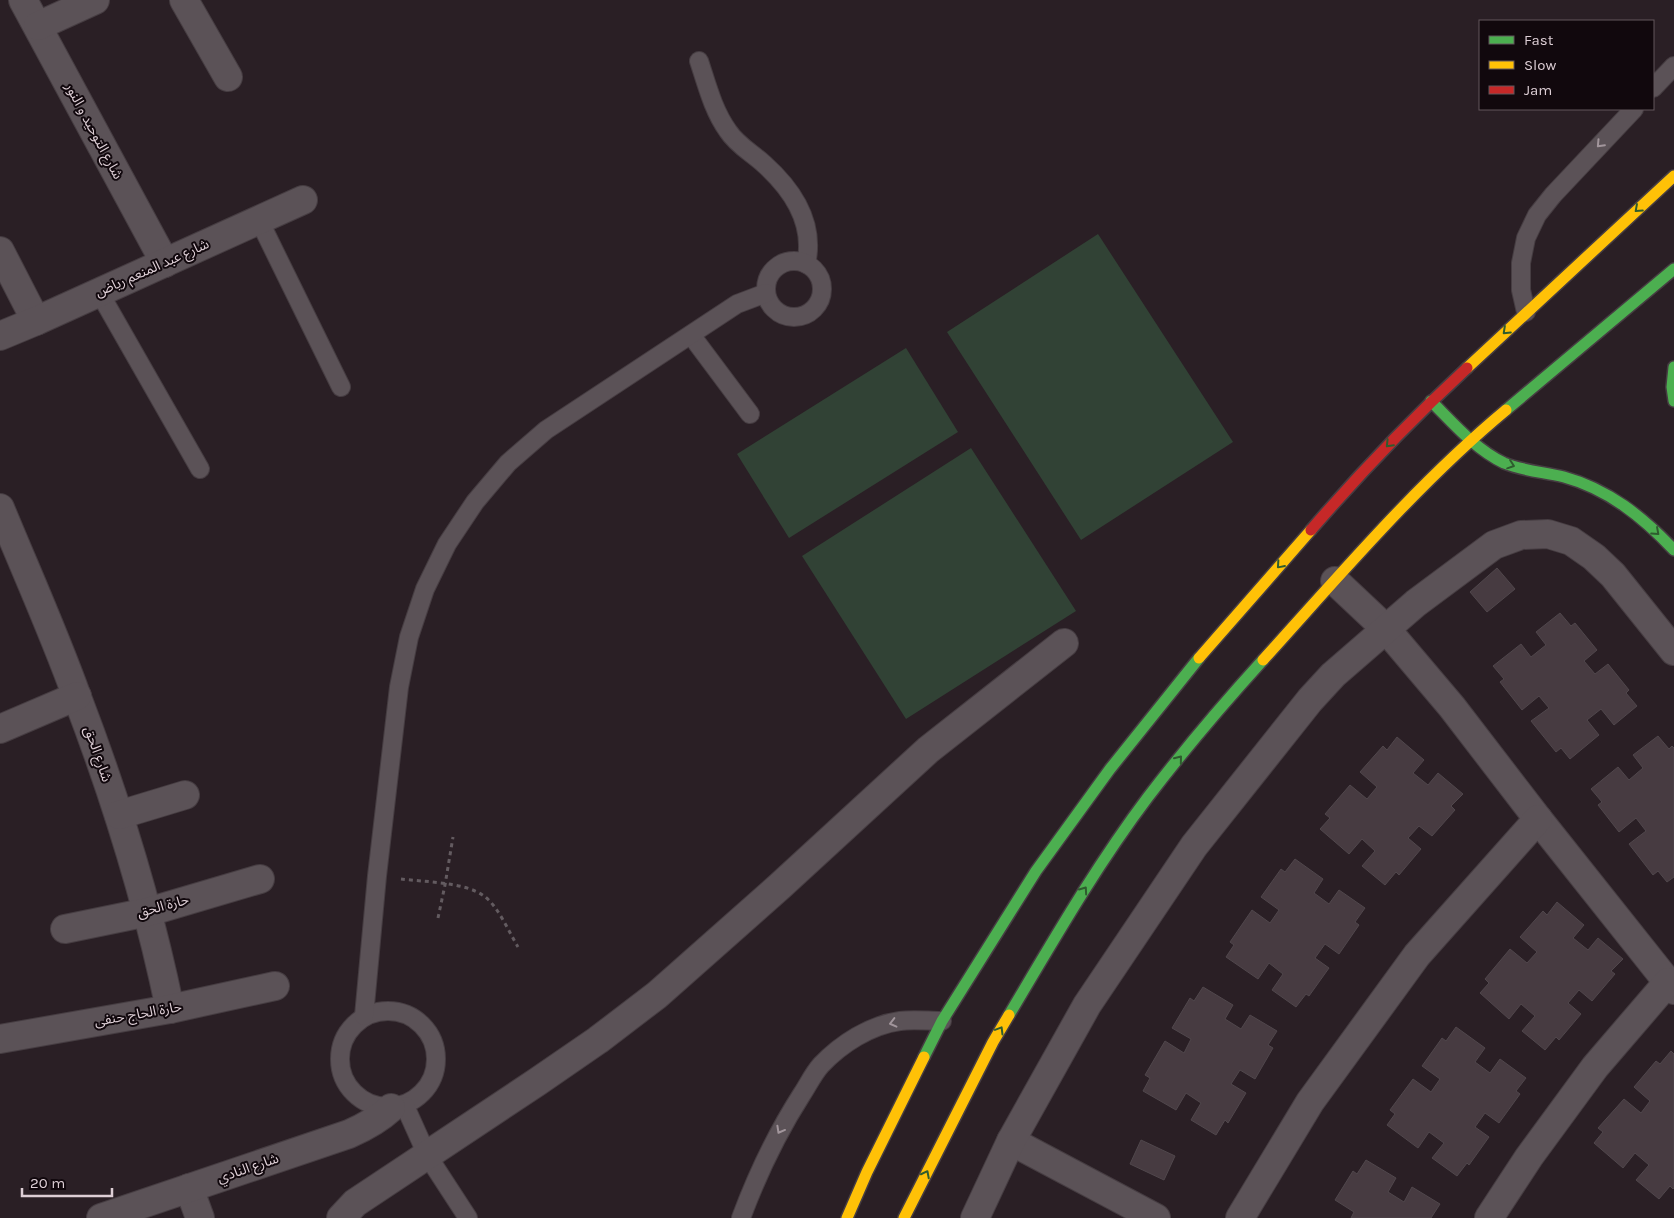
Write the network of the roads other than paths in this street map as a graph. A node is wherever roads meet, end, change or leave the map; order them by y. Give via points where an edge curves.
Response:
1 (23, 0) edge
2 (95, 0) edge
3 (184, 0) edge
4 (38, 26) junction
5 (699, 61) dead end
6 (1674, 66) edge
7 (228, 76) dead end
8 (1654, 87) edge
9 (1633, 110) edge
10 (1674, 176) edge
11 (303, 200) dead end
12 (259, 220) junction
13 (0, 252) edge
14 (165, 262) junction
15 (806, 264) junction
16 (1674, 269) edge
17 (99, 292) junction
18 (766, 293) junction
19 (1526, 312) junction
20 (36, 321) junction
21 (691, 335) junction
22 (0, 336) edge
23 (1674, 367) edge
24 (342, 387) dead end
25 (1431, 401) junction
26 (1674, 401) edge
27 (750, 414) dead end
28 (1470, 440) junction
29 (200, 469) dead end
30 (0, 508) edge
31 (1674, 550) edge
32 (1335, 581) junction
33 (1386, 629) junction
34 (1064, 642) dead end
35 (1674, 651) edge
36 (77, 696) junction
37 (0, 729) edge
38 (185, 795) dead end
39 (119, 815) junction
40 (1538, 819) junction
41 (260, 878) dead end
42 (148, 912) junction
43 (65, 929) dead end
44 (275, 986) dead end
45 (1671, 986) edge
46 (170, 1009) junction
47 (364, 1016) junction
48 (942, 1021) junction
49 (0, 1039) edge
50 (398, 1107) junction
51 (1011, 1141) junction
52 (427, 1155) junction
53 (189, 1188) junction
54 (100, 1218) edge
55 (200, 1218) edge
56 (341, 1218) edge
57 (468, 1218) edge
58 (741, 1218) edge
59 (847, 1218) edge
60 (904, 1218) edge
61 (975, 1218) edge
62 (1156, 1218) edge
63 (1240, 1218) edge
64 (1489, 1218) edge

1 - 4 street, شارع التوحيد و النور
2 - 4 street
3 - 7 street
4 - 14 street, شارع التوحيد و النور
5 - 15 lane via 712,102 729,133 780,180 798,205 807,229
6 - 8 lane
9 -> 19 lane via 1537,215 1526,238 1521,264
10 -> 19 street
11 - 12 street, شارع عبد المنعم رياض
12 - 14 street, شارع عبد المنعم رياض
12 - 24 lane
13 - 20 street
14 - 17 street, شارع عبد المنعم رياض
15 - 18 lane via 790,261 780,265 772,272
15 - 18 lane via 819,275 822,285 822,296 808,314 787,316 777,311
16 - 28 street
17 - 20 street, شارع عبد المنعم رياض
17 - 29 lane
18 - 21 lane via 737,304
19 -> 25 street
20 - 22 street, شارع عبد المنعم رياض
21 - 27 lane
21 - 47 lane via 546,430 503,470 475,502 447,544 425,589 409,637 399,687
23 - 26 street
25 - 28 street
25 -> 48 street via 1349,486 1144,725 1036,871
28 -> 31 street via 1498,460 1566,477 1597,489 1632,510
28 - 32 street
30 - 36 street, شارع الحق
32 - 33 street
60 -> 32 street via 993,1042 1079,897 1148,797 1230,697
33 - 35 street via 1494,545 1522,535 1548,534 1571,541 1594,557 1613,575
33 - 40 street via 1452,707
33 - 51 street via 1333,675 1310,700 1194,846 1087,1005
34 - 52 street via 928,750 657,995 598,1040
36 - 37 street
36 - 39 street, شارع الحق
38 - 39 street
39 - 42 street, شارع الحق
40 - 45 street
40 - 63 street via 1417,955 1310,1102
41 - 42 street, حارة الحق
42 - 43 street, حارة الحق
42 - 46 street, شارع الحق
44 - 46 street, حارة الحاج حنفى
45 - 64 street via 1595,1067
46 - 49 street, حارة الحاج حنفى
47 - 50 lane via 348,1031 339,1051 340,1073 351,1092 369,1105
47 - 50 lane via 390,1010 416,1018 433,1039 437,1065 427,1090
48 -> 58 lane via 900,1020 877,1027 836,1050 819,1067 793,1108 770,1150
48 - 59 street
50 - 52 lane
50 - 53 street, شارع النادي via 356,1131
51 - 61 street
51 - 62 street
52 - 56 street via 355,1203
52 - 57 lane
53 - 54 street, شارع النادي
53 - 55 street

